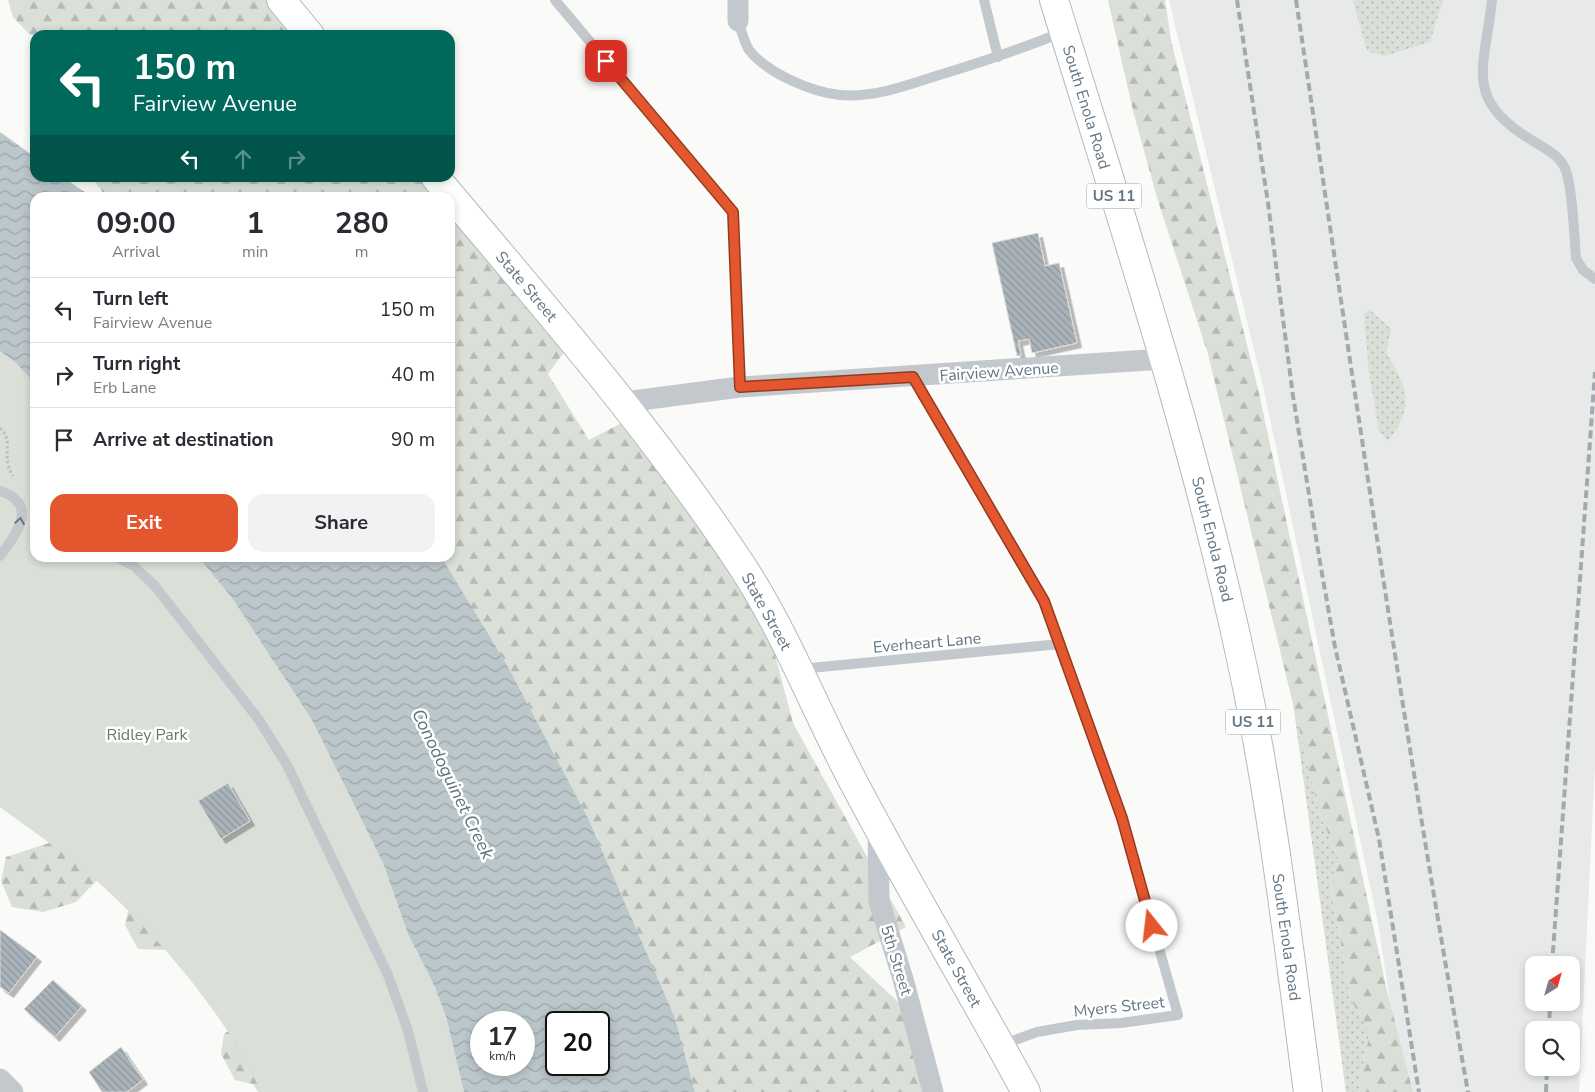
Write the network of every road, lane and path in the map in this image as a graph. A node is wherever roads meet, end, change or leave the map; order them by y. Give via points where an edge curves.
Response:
1 (281, 0) edge
2 (555, 0) edge
3 (738, 0) edge
4 (984, 0) edge
5 (1054, 0) edge
6 (1492, 0) edge
7 (738, 21) joint
8 (306, 30) edge
9 (1064, 32) junction
10 (998, 58) junction
11 (439, 182) edge
12 (448, 192) edge
13 (455, 201) edge
14 (1595, 279) edge
15 (1164, 359) junction
16 (913, 377) junction
17 (740, 387) junction
18 (625, 402) junction
19 (0, 428) edge
20 (17, 481) dead end
21 (0, 490) edge
22 (0, 556) edge
23 (126, 562) edge
24 (1060, 644) junction
25 (797, 669) junction
26 (878, 826) junction
27 (1000, 1045) junction
28 (0, 1079) edge
29 (12, 1092) edge
30 (423, 1092) edge
31 (933, 1092) edge
32 (1026, 1092) edge
33 (1308, 1092) edge

1 - 8 main road
2 - 17 lane via 733,212
3 - 7 street
4 - 10 lane
5 - 9 main road, South Enola Road / US 11
6 - 14 lane via 1483,58 1482,82 1486,98 1504,120 1557,157 1566,171 1576,258
7 - 10 lane via 749,49 775,71 806,87 840,95 874,93
9 - 10 lane
9 - 15 main road, South Enola Road / US 11
11 - 12 main road, State Street
13 - 18 main road, State Street
15 - 16 street, Fairview Avenue
15 - 33 main road, South Enola Road / US 11 via 1203,494 1244,670 1278,871
16 - 17 street, Fairview Avenue
16 - 24 lane, Myers Street via 1044,601
17 - 18 street, Fairview Avenue
18 - 25 main road, State Street via 741,565 779,627
19 - 20 path via 8,441 6,464
22 -> 21 lane via 17,534 22,513 18,502
23 - 30 lane via 155,586 259,720 287,765 388,975 408,1031
24 - 25 lane, Everheart Lane
24 - 27 lane, Myers Street via 1122,818 1178,1015 1121,1024 1077,1025 1037,1032
25 - 26 main road, State Street
26 - 27 main road, State Street
26 - 31 street, 5th Street via 879,901
27 - 32 main road, State Street
28 - 29 street

